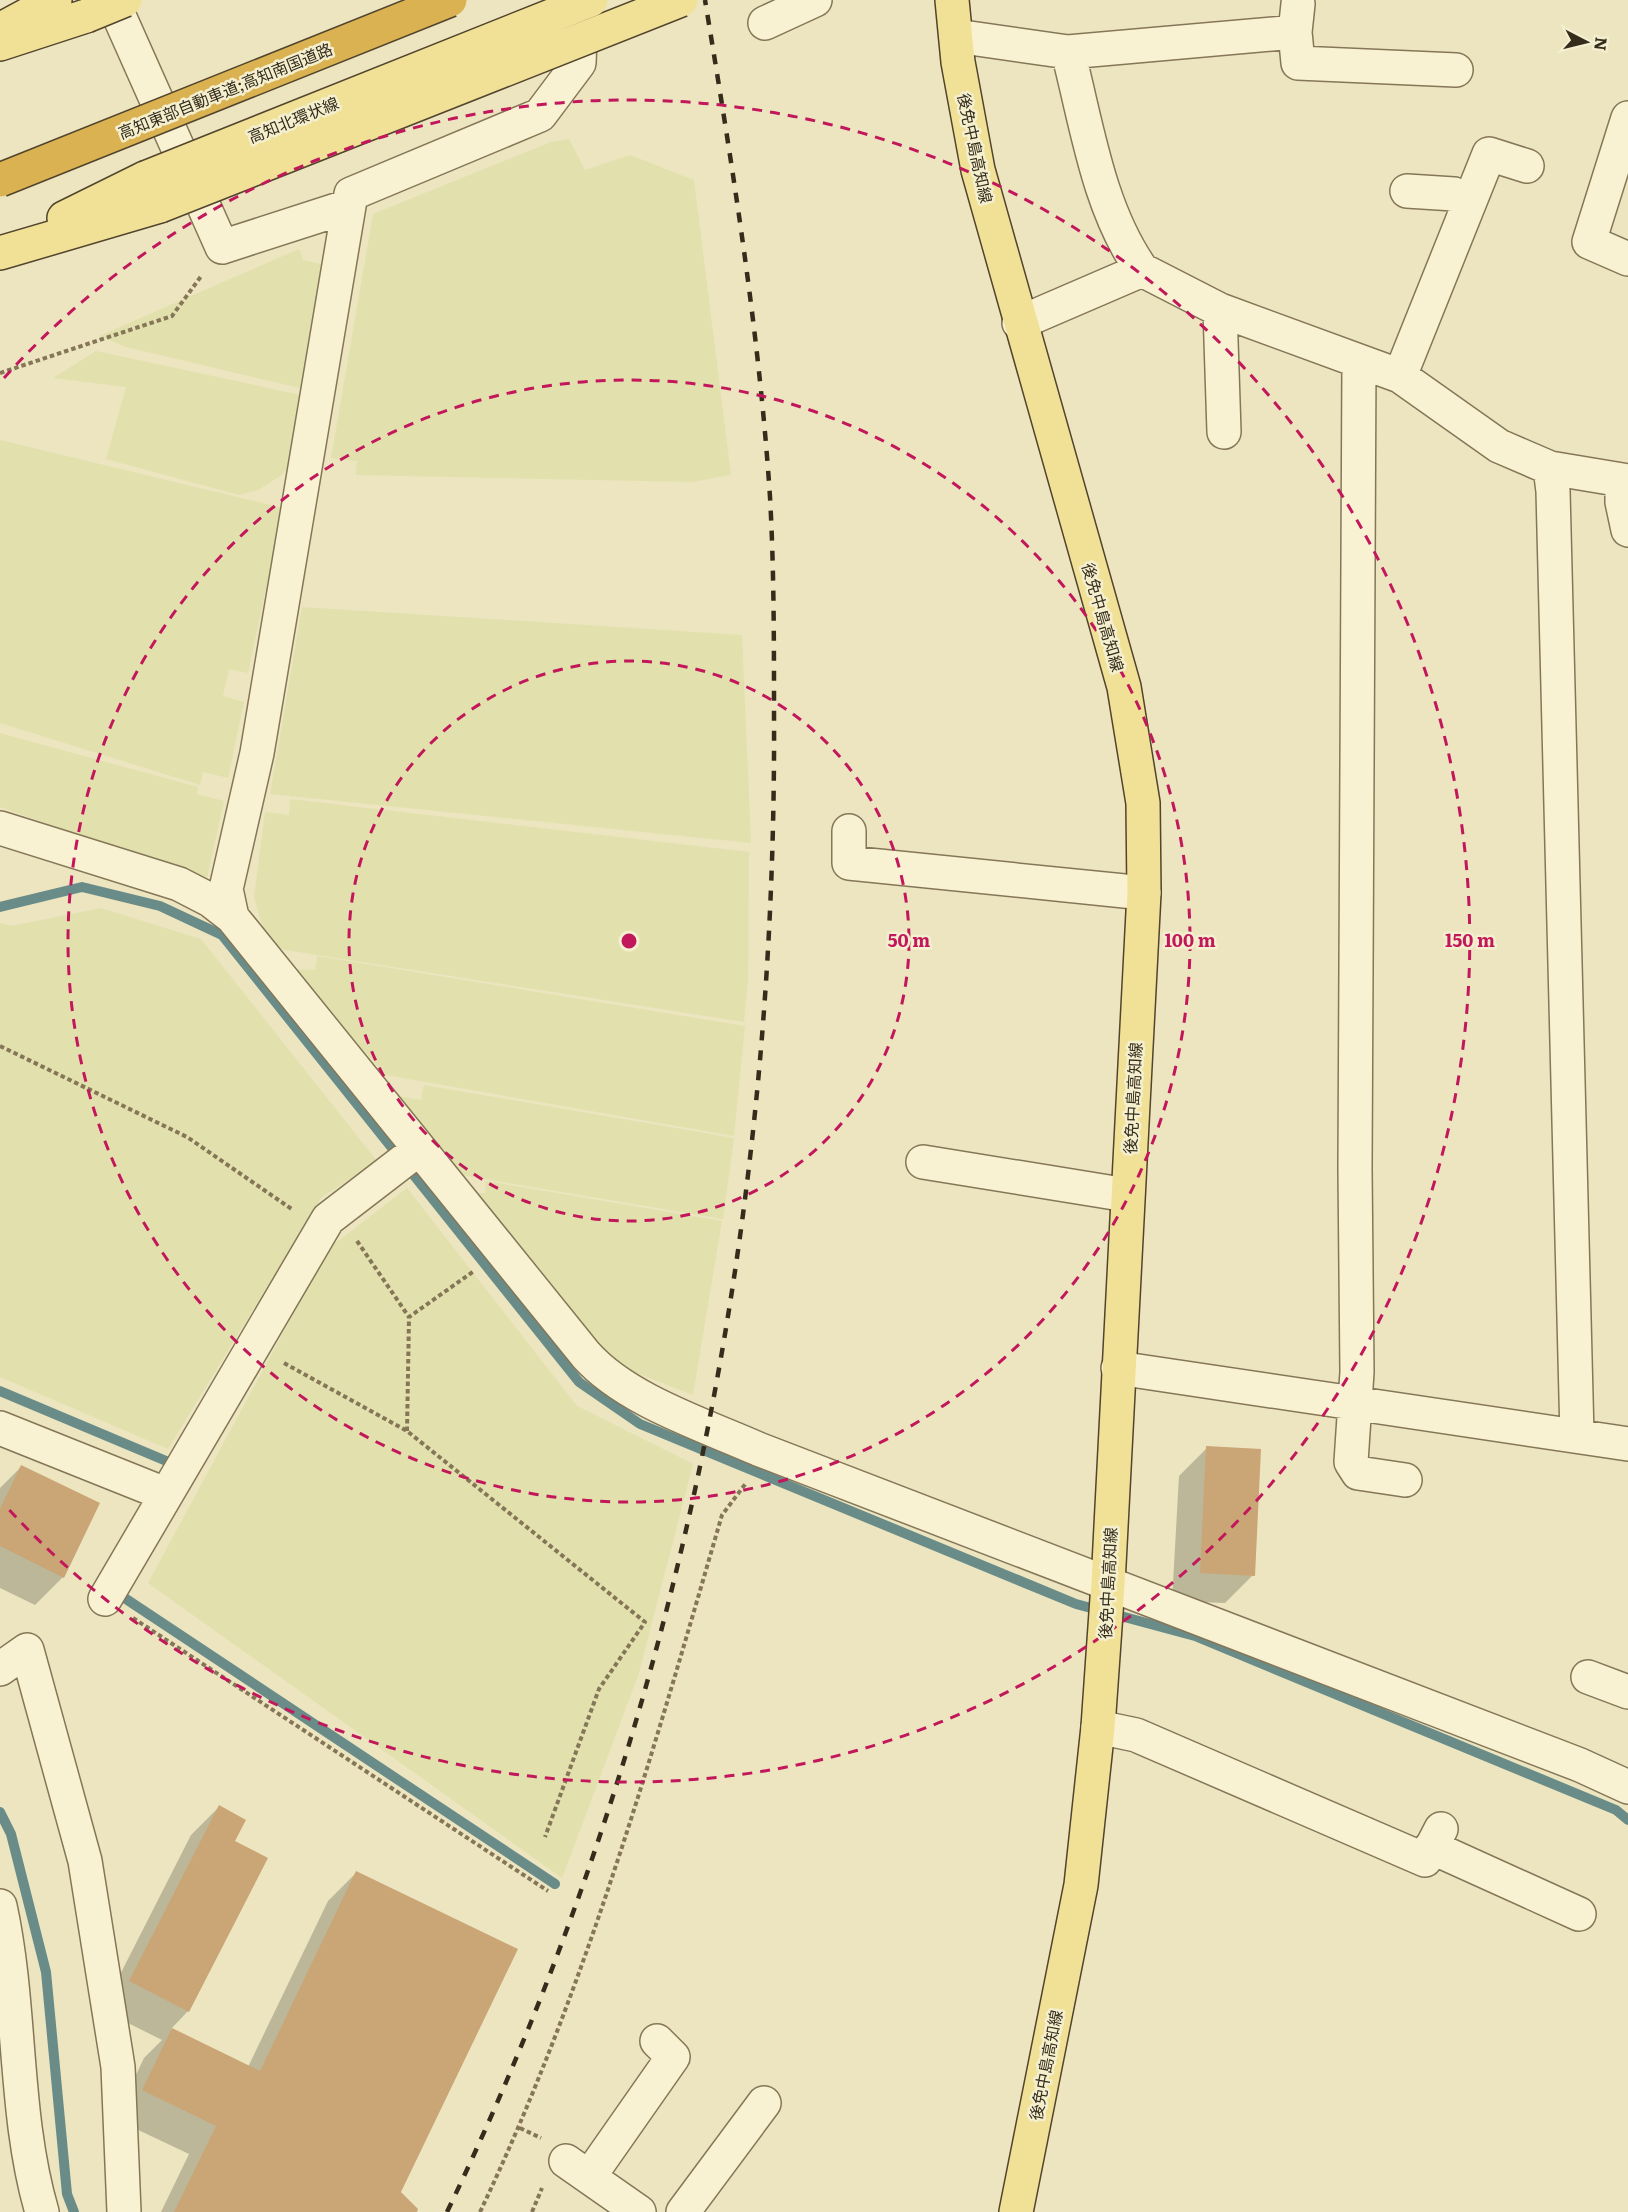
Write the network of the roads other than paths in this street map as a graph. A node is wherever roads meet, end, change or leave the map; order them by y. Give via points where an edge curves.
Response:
1 (55, 0) edge
2 (125, 0) edge
3 (450, 0) edge
4 (582, 0) edge
5 (591, 0) edge
6 (681, 0) edge
7 (815, 0) edge
8 (952, 0) edge
9 (99, 8) edge
10 (765, 23) dead end
11 (0, 29) edge
12 (956, 36) junction
13 (0, 44) edge
14 (1068, 52) junction
15 (1456, 70) dead end
16 (1628, 118) edge
17 (1527, 166) dead end
18 (0, 180) edge
19 (1407, 191) dead end
20 (1470, 200) junction
21 (349, 206) junction
22 (0, 251) edge
23 (1628, 259) edge
24 (1143, 270) junction
25 (1220, 310) junction
26 (1019, 323) junction
27 (1359, 361) junction
28 (1400, 376) junction
29 (1224, 432) dead end
30 (1550, 468) junction
31 (1625, 481) edge
32 (1628, 530) edge
33 (0, 828) edge
34 (849, 831) dead end
35 (1144, 893) junction
36 (232, 917) junction
37 (419, 1149) junction
38 (923, 1162) dead end
39 (1127, 1195) junction
40 (1118, 1368) junction
41 (1354, 1402) junction
42 (0, 1428) edge
43 (1577, 1436) junction
44 (1628, 1444) edge
45 (1406, 1480) dead end
46 (165, 1494) junction
47 (105, 1599) road end
48 (1106, 1604) junction
49 (0, 1669) edge
50 (1588, 1677) dead end
51 (1628, 1692) edge
52 (1098, 1727) junction
53 (1628, 1787) edge
54 (0, 1906) edge
55 (1579, 1914) dead end
56 (657, 2041) dead end
57 (764, 2103) dead end
58 (42, 2212) edge
59 (124, 2212) edge
60 (639, 2212) edge
61 (683, 2212) edge
62 (1016, 2212) edge

1 - 11 main road
2 - 9 main road, bridge
3 - 18 highway, 高知東部自動車道;高知南国道路, bridge
4 - 21 street via 579,63 540,115 351,194
5 - 22 main road, 高知北環状線, bridge via 145,178
6 - 22 main road, bridge via 160,206
7 - 10 street
8 - 12 main road, 後免中島高知線
9 - 13 main road
9 - 21 street via 222,247
12 - 14 street
12 - 26 main road, 後免中島高知線 via 978,170
14 - 15 street via 1297,18 1298,63
14 - 24 street via 1111,217
16 - 23 street via 1589,242
17 - 20 street via 1489,154
19 - 20 street via 1454,194
20 - 28 street
21 - 36 street via 257,753 226,889
24 - 25 street
24 - 26 street
25 - 27 street
25 - 29 street
26 - 35 main road, 後免中島高知線 via 1124,687 1143,803
27 - 28 street
27 - 41 street
28 - 30 street via 1499,446
30 - 31 street
30 - 43 street
31 - 32 street via 1622,502
33 - 36 street via 179,884
34 - 35 street via 849,863
35 - 39 main road, 後免中島高知線
36 - 37 street
37 - 46 street via 329,1220
37 - 48 street via 603,1374 628,1390
38 - 39 street
39 - 40 main road, 後免中島高知線
40 - 41 street
40 - 48 main road, 後免中島高知線
41 - 43 street
41 - 45 street via 1351,1462 1358,1473
42 - 46 street
43 - 44 street
46 - 47 street
48 - 52 main road, 後免中島高知線
48 - 53 street via 1580,1765
49 - 59 street via 27,1650 85,1861 117,2067
50 - 51 street
52 - 55 street via 1136,1735 1425,1860 1436,1838
52 - 62 main road, 後免中島高知線 via 1081,1885
54 - 58 street via 8,1943 28,2145
56 - 60 street via 673,2057 577,2169
57 - 61 street

